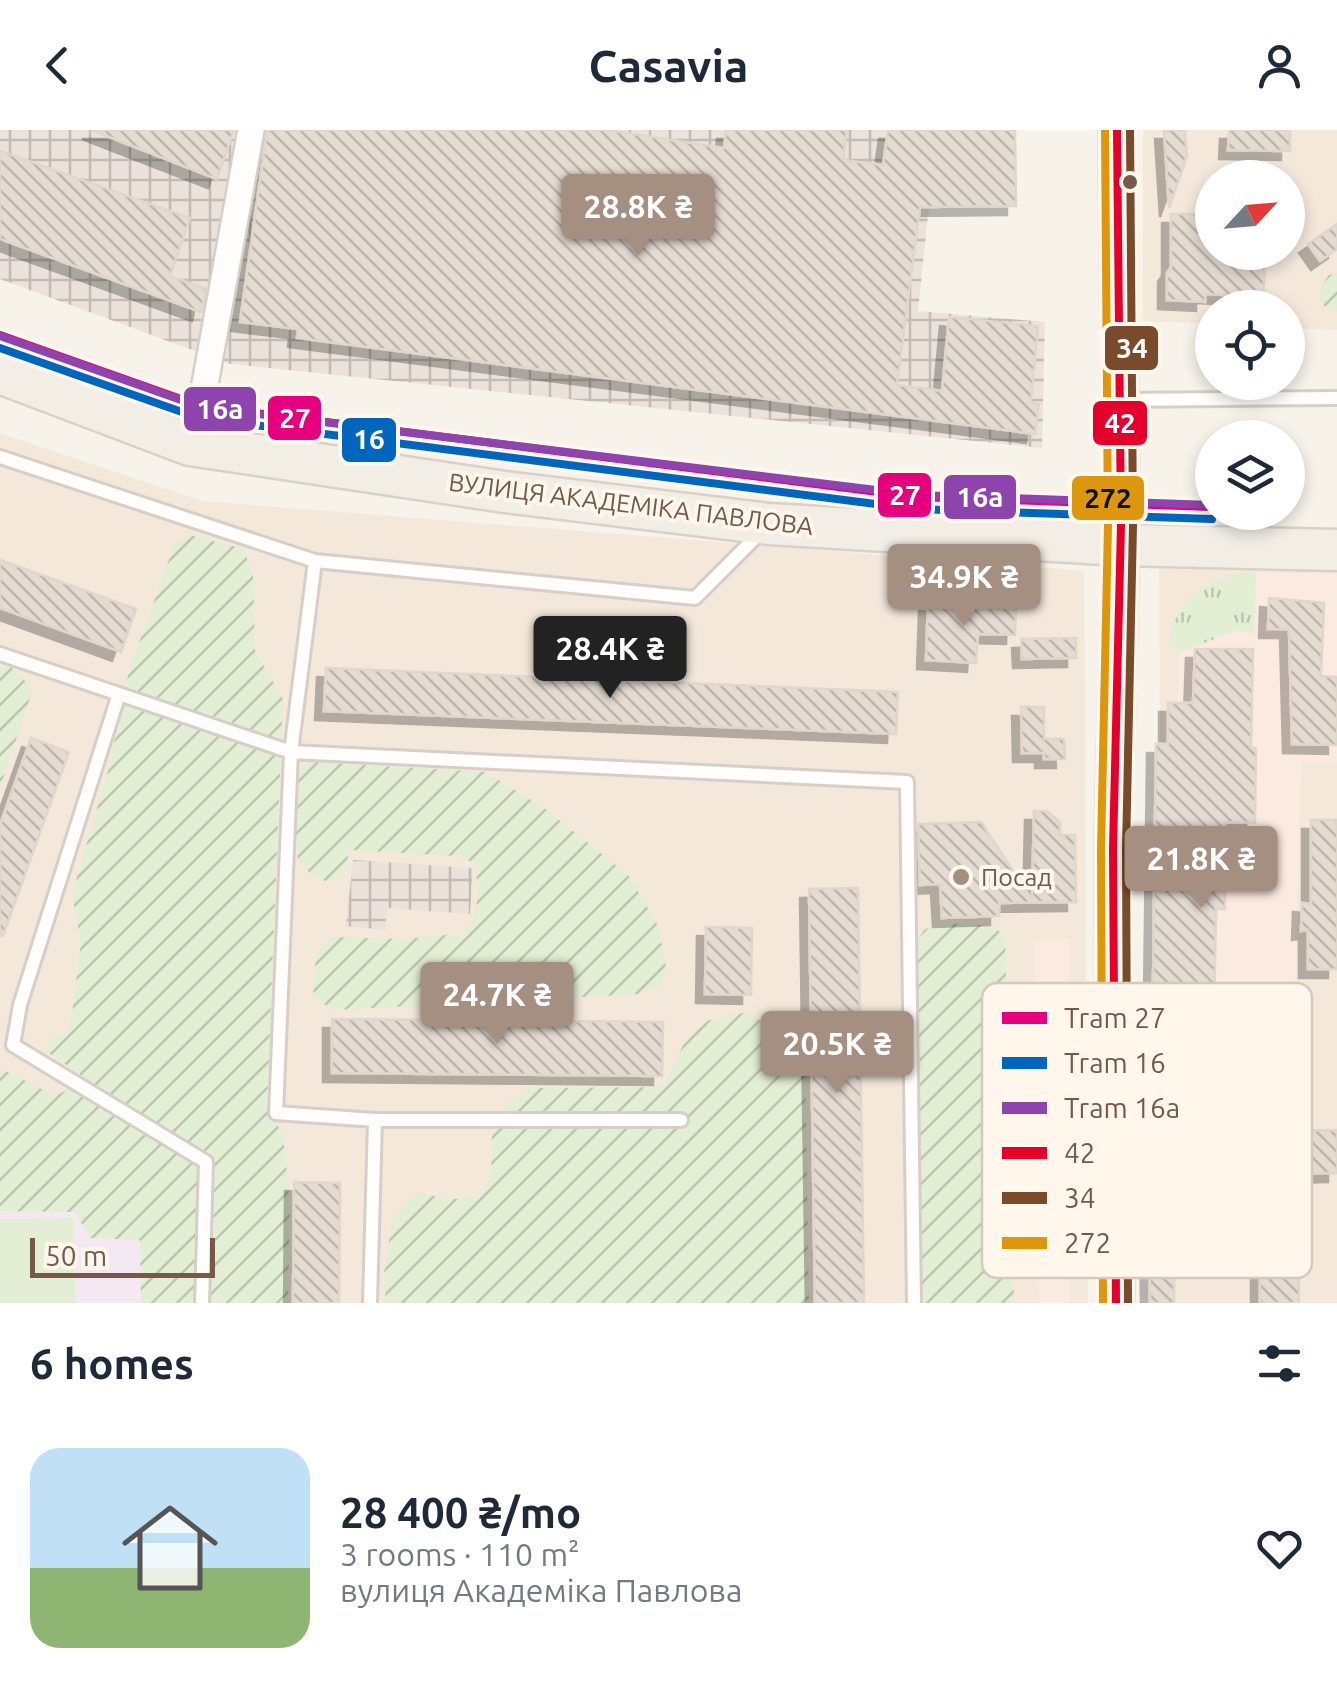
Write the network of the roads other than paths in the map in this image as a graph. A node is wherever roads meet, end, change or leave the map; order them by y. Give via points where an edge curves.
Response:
1 (251, 130) edge
2 (1116, 130) edge
3 (0, 373) edge
4 (1337, 398) edge
5 (1119, 400) junction
6 (190, 445) junction
7 (0, 457) edge
8 (770, 524) junction
9 (1121, 545) junction
10 (1337, 550) edge
11 (314, 561) junction
12 (0, 654) edge
13 (118, 696) junction
14 (291, 752) junction
15 (1113, 983) edge
16 (375, 1120) junction
17 (680, 1120) dead end
18 (1116, 1278) edge
19 (202, 1303) edge
20 (370, 1303) edge
21 (914, 1303) edge
22 (1116, 1303) edge

1 - 6 street
2 - 5 street
3 - 6 main road, ВУЛИЦЯ АКАДЕМІКА ПАВЛОВА
4 - 5 lane
5 - 9 street
6 - 8 main road, ВУЛИЦЯ АКАДЕМІКА ПАВЛОВА
7 - 11 lane
8 - 9 main road, ВУЛИЦЯ АКАДЕМІКА ПАВЛОВА
8 - 11 lane via 695,598
9 - 10 main road, ВУЛИЦЯ АКАДЕМІКА ПАВЛОВА
9 - 15 street
11 - 14 lane
12 - 13 lane
13 - 14 lane
13 - 19 lane via 13,1044 206,1162
14 - 16 lane via 276,1113
14 - 21 lane via 908,782
16 - 17 lane
16 - 20 lane
18 - 22 street

